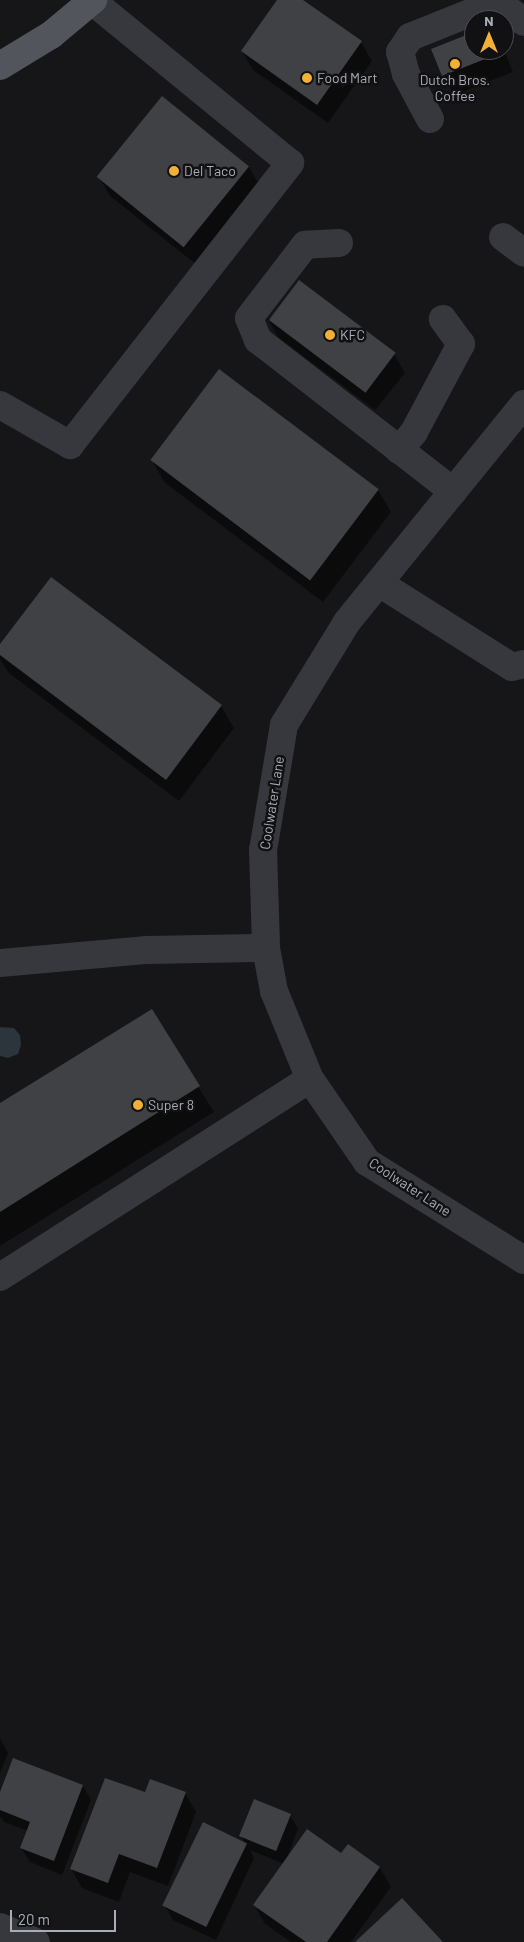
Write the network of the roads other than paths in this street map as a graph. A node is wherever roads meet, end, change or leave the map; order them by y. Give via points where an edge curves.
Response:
1 (92, 0) edge
2 (502, 0) edge
3 (497, 1) edge
4 (524, 22) edge
5 (0, 66) edge
6 (430, 119) dead end
7 (339, 243) dead end
8 (443, 319) dead end
9 (524, 404) edge
10 (0, 405) edge
11 (399, 450) junction
12 (453, 491) junction
13 (378, 583) junction
14 (524, 664) edge
15 (266, 948) junction
16 (0, 963) edge
17 (310, 1079) junction
18 (524, 1260) edge
19 (0, 1277) edge
20 (0, 1927) edge
21 (36, 1942) edge

1 - 5 main road via 50,35
1 - 10 street via 290,163 70,445
2 - 3 street
3 - 4 street
3 - 6 street via 410,37 400,52 406,74
7 - 11 street via 306,245 249,318 258,340
8 - 11 street via 461,344 414,432
9 - 12 street, Coolwater Lane
11 - 12 street
12 - 13 street, Coolwater Lane
13 - 14 street via 512,666
13 - 15 street, Coolwater Lane via 347,622 284,725 263,850
15 - 16 street via 147,950
15 - 17 street, Coolwater Lane via 274,991
17 - 18 street, Coolwater Lane via 367,1162
17 - 19 street
20 - 21 street

